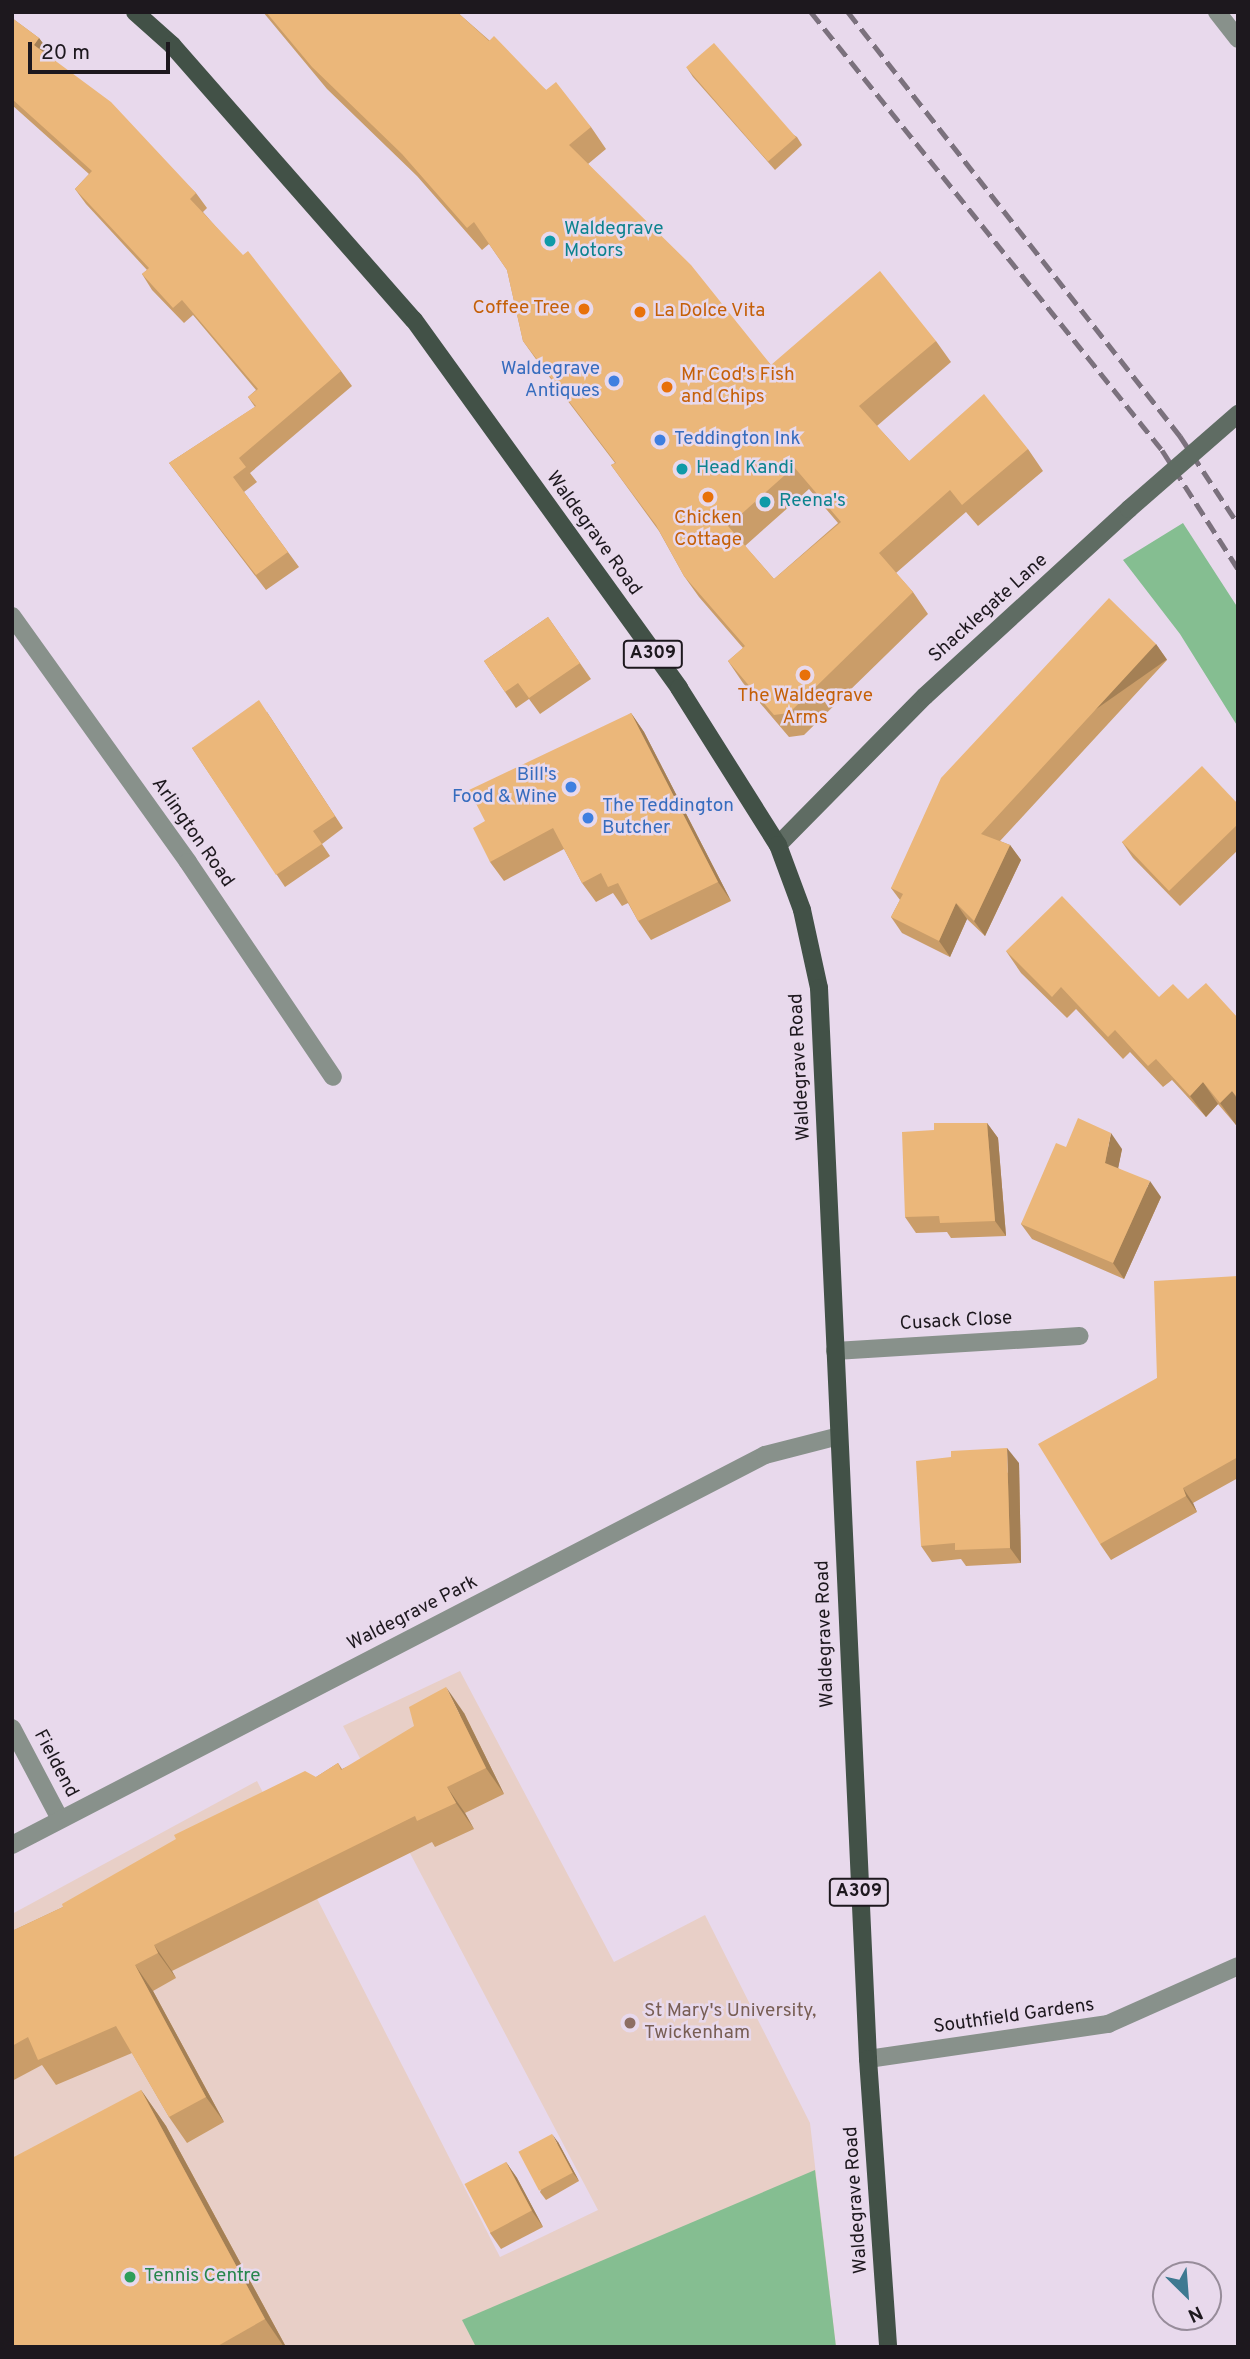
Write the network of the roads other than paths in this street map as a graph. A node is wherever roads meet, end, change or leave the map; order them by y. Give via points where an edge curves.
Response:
1 (135, 12) edge
2 (1217, 12) edge
3 (1238, 39) edge
4 (1238, 414) edge
5 (12, 616) edge
6 (778, 845) junction
7 (333, 1077) dead end
8 (1080, 1336) dead end
9 (835, 1350) junction
10 (839, 1436) junction
11 (12, 1728) edge
12 (60, 1819) junction
13 (12, 1845) edge
14 (1238, 1966) edge
15 (867, 2059) junction
16 (888, 2347) edge

1 - 6 main road, Waldegrave Road / A309 via 172,45 414,320 679,688
2 - 3 street
4 - 6 main road, Shacklegate Lane, bridge via 925,696
5 - 7 street, Arlington Road via 188,862
6 - 9 main road, Waldegrave Road / A309 via 802,911 819,988
8 - 9 street, Cusack Close
9 - 10 main road, Waldegrave Road / A309
10 - 12 street, Waldegrave Park via 765,1455
10 - 15 main road, Waldegrave Road / A309
11 - 12 street, Fieldend
12 - 13 street, Waldegrave Park
14 - 15 street, Southfield Gardens via 1108,2024
15 - 16 main road, Waldegrave Road / A309

